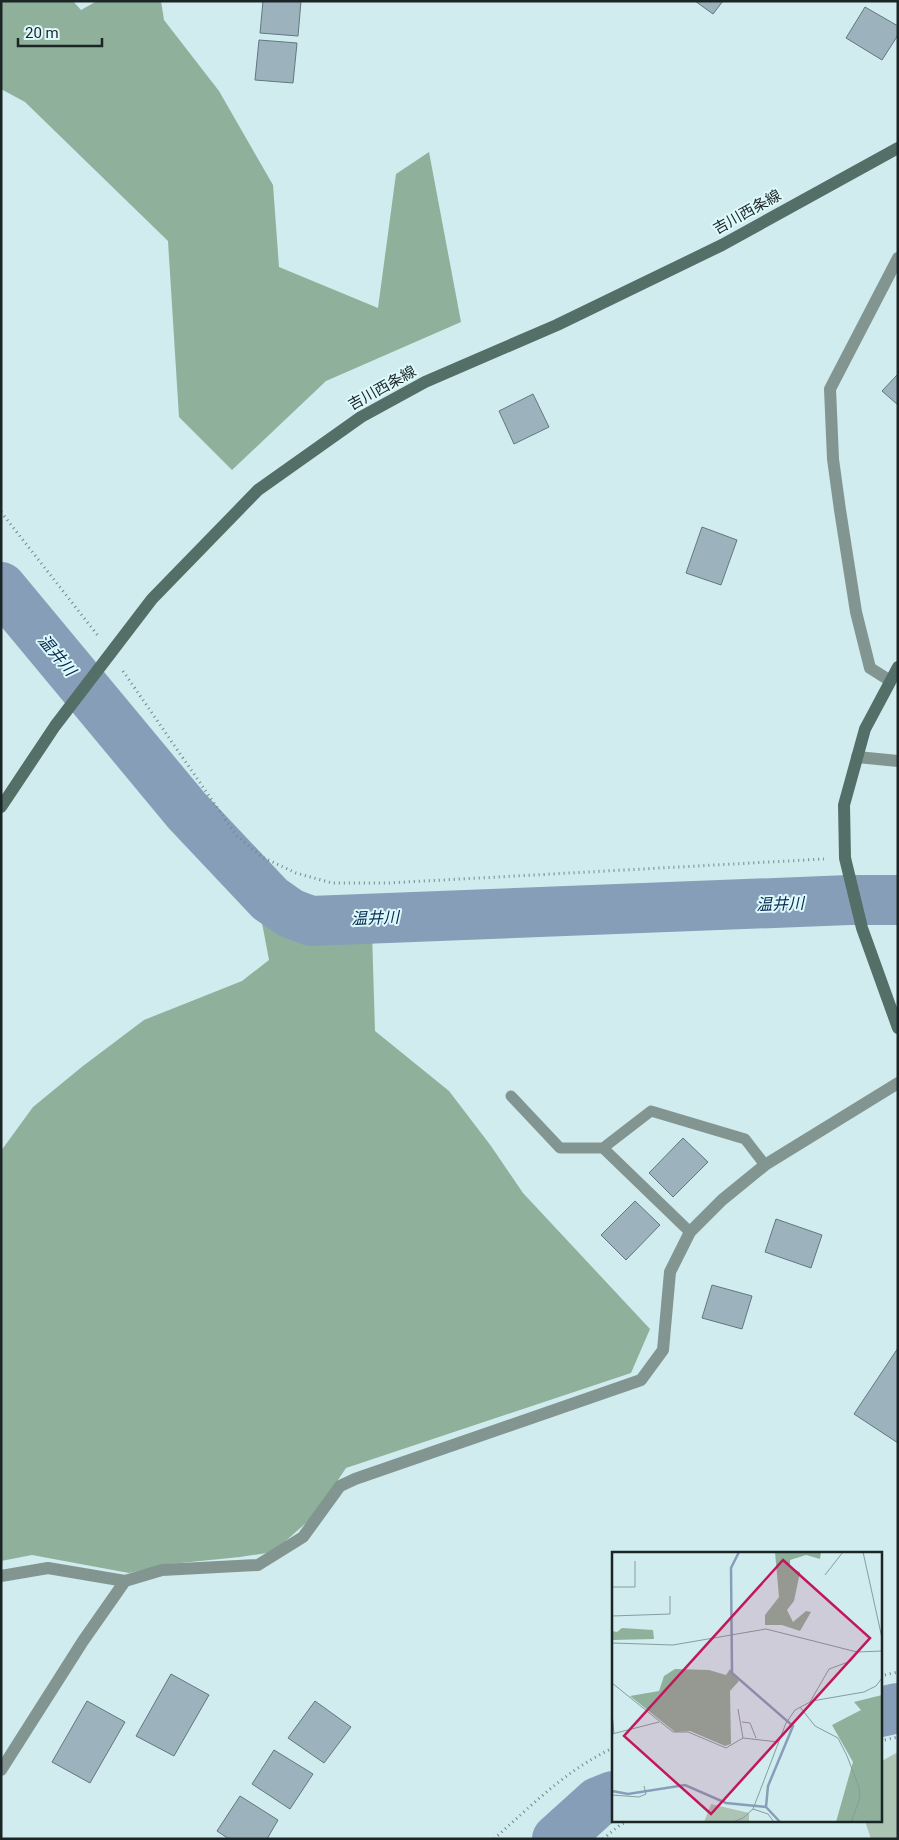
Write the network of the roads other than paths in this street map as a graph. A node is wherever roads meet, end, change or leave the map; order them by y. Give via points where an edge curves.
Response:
1 (898, 148) edge
2 (898, 258) edge
3 (898, 667) edge
4 (890, 680) junction
5 (857, 757) junction
6 (898, 761) edge
7 (1, 807) edge
8 (898, 1028) edge
9 (898, 1083) edge
10 (511, 1096) dead end
11 (603, 1148) junction
12 (765, 1165) junction
13 (690, 1232) junction
14 (1, 1576) edge
15 (125, 1581) junction
16 (1, 1770) edge

1 - 7 main road, 吉川西条線 via 722,245 557,325 425,382 361,417 258,490 152,600 55,726
2 - 4 street via 830,389 833,459 856,612 870,668
3 - 4 main road
4 - 5 main road via 865,729
5 - 6 street
5 - 8 main road via 844,805 846,862 862,928
9 - 12 street
10 - 11 lane via 560,1148
11 - 12 lane via 651,1112 744,1139
11 - 13 lane
12 - 13 street via 722,1200
13 - 15 street via 670,1272 663,1350 641,1380 340,1486 303,1537 258,1564 162,1570
14 - 15 street via 48,1568
15 - 16 street via 83,1640

